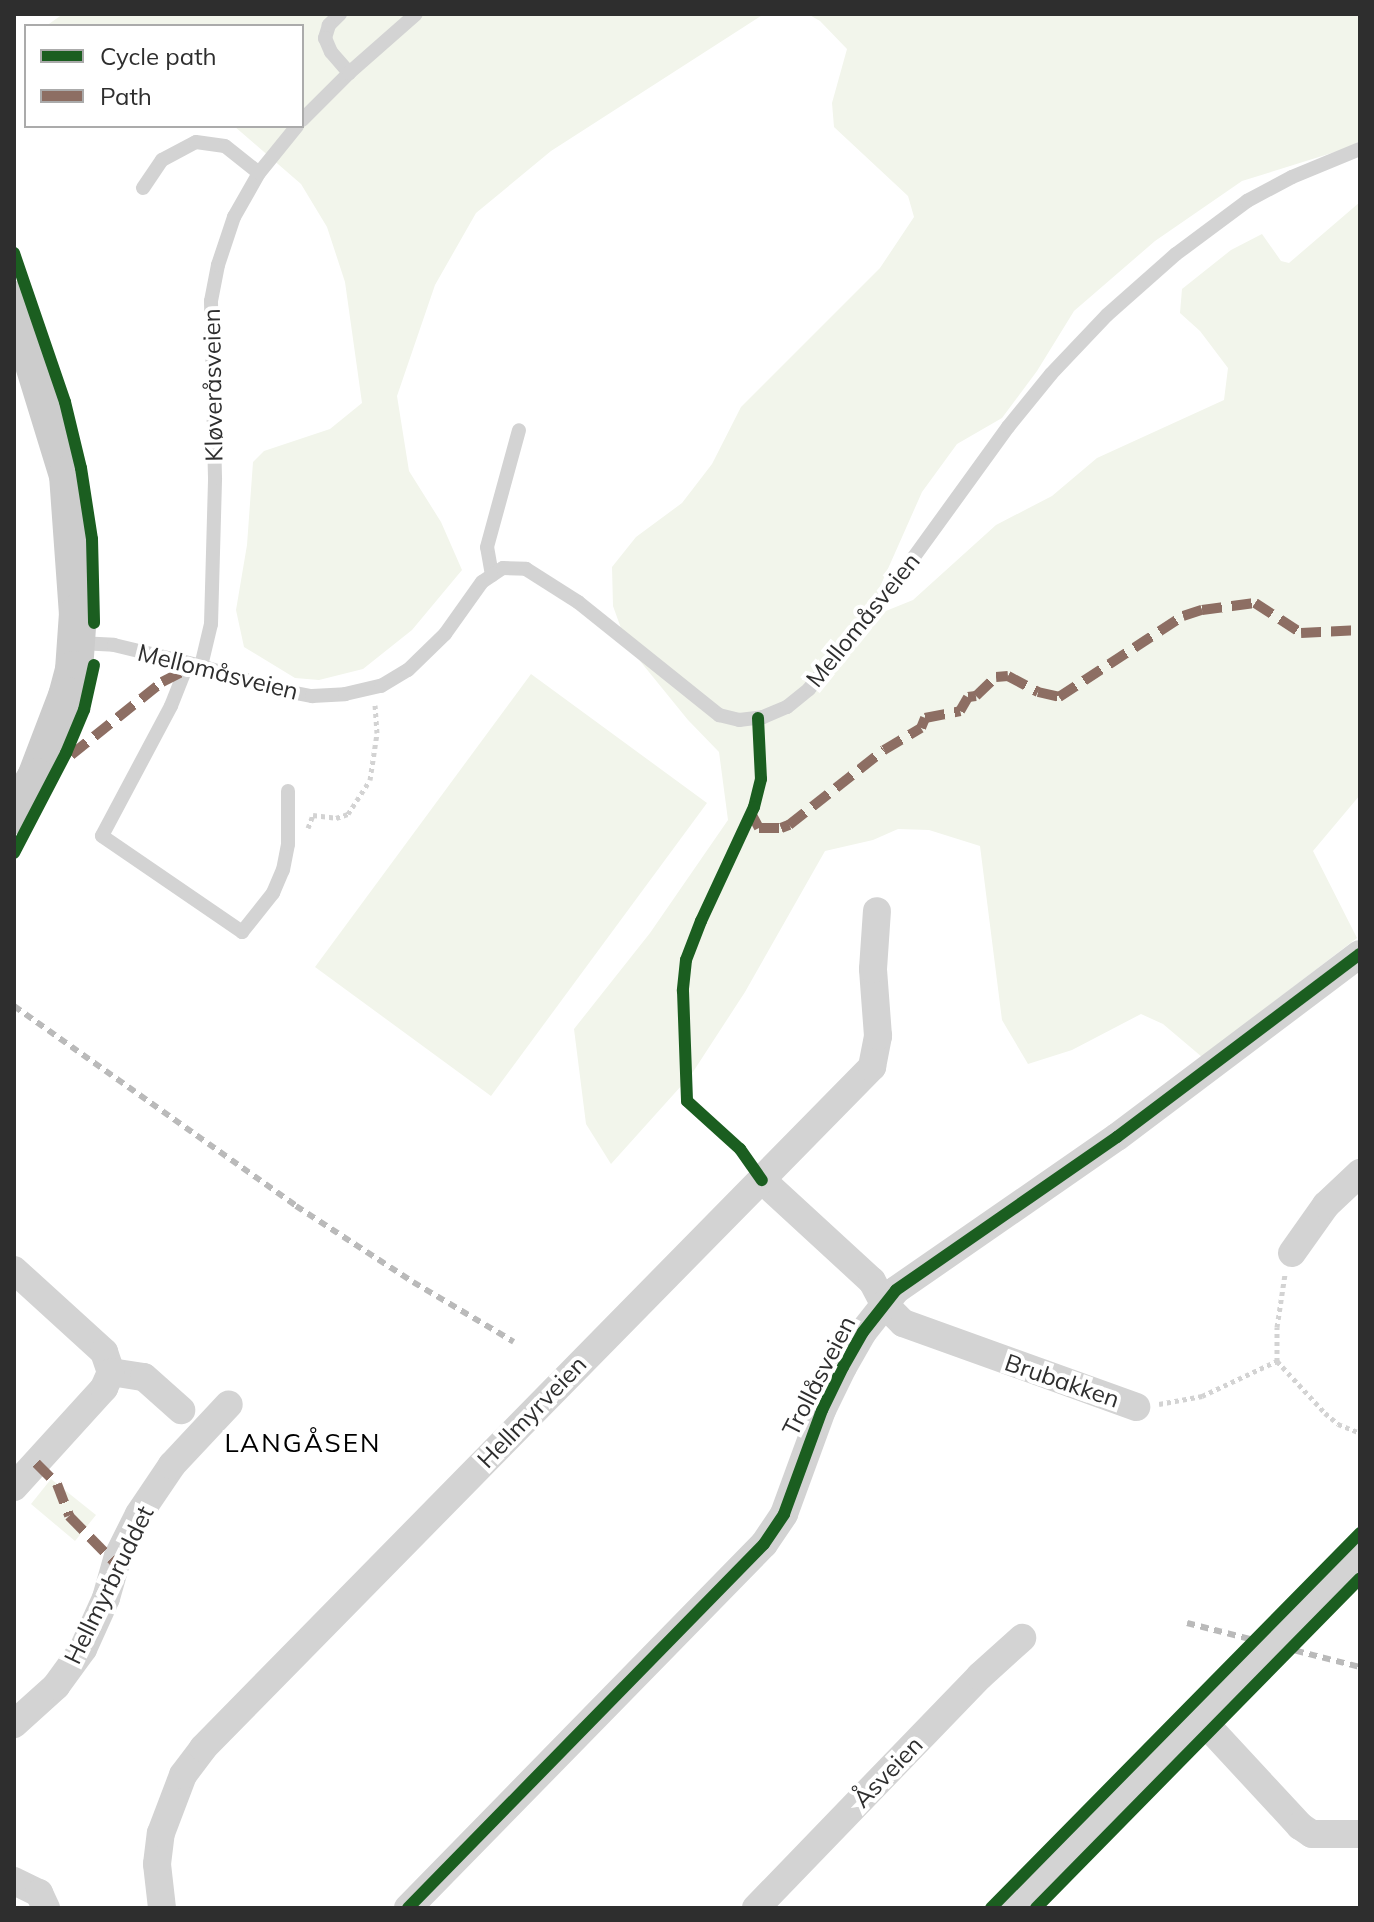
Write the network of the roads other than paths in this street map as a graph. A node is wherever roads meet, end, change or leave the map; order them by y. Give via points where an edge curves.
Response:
1 (340, 14) edge
2 (416, 14) edge
3 (349, 73) junction
4 (304, 118) edge
5 (295, 128) edge
6 (1360, 149) edge
7 (259, 173) junction
8 (143, 188) dead end
9 (14, 300) edge
10 (519, 430) dead end
11 (492, 575) junction
12 (77, 643) junction
13 (194, 664) junction
14 (288, 791) dead end
15 (14, 815) edge
16 (877, 911) dead end
17 (1360, 954) edge
18 (1360, 1173) edge
19 (762, 1180) junction
20 (1292, 1253) road end
21 (14, 1270) edge
22 (884, 1304) junction
23 (111, 1372) junction
24 (229, 1404) dead end
25 (1136, 1407) road end
26 (181, 1410) dead end
27 (14, 1487) edge
28 (1360, 1554) edge
29 (1022, 1638) dead end
30 (1201, 1719) junction
31 (14, 1724) edge
32 (1360, 1834) edge
33 (14, 1881) edge
34 (46, 1908) edge
35 (162, 1908) edge
36 (408, 1908) edge
37 (756, 1908) edge
38 (1011, 1908) edge

1 - 3 lane via 325,38
2 - 3 lane
3 - 4 lane
5 - 7 lane, Kløveråsveien
6 - 11 lane, Mellomåsveien via 1247,201 1107,315 1008,427 863,626 787,707 758,718 719,715 546,578 526,569 503,568
7 - 8 lane via 225,146 196,142 162,160
7 - 13 lane, Kløveråsveien via 234,217 211,301 211,624
9 - 12 street via 68,475
10 - 11 lane via 487,547
11 - 13 lane, Mellomåsveien via 429,653 372,688 312,696
12 - 13 lane, Mellomåsveien via 114,645
12 - 15 street via 67,696 36,777
13 - 14 lane, Kløveråsveien via 102,836 242,932 273,893 284,867
16 - 19 street, Hellmyrveien via 873,969 878,1036 872,1067
17 - 22 street, Trollåsveien via 1117,1137 896,1290
18 - 20 street via 1326,1205
19 - 22 street, Brubakken via 872,1281
19 - 35 street, Hellmyrveien via 203,1748 183,1775 161,1833 157,1864
21 - 23 street via 104,1352
22 - 25 street, Brubakken via 903,1323
22 - 36 street, Trollåsveien via 843,1367 784,1514 764,1544
23 - 26 street via 144,1377
23 - 27 street via 104,1388
24 - 31 street, Hellmyrbruddet via 172,1465 139,1514 83,1649 56,1686
28 - 30 street, bridge
29 - 37 street, Åsveien
30 - 32 street via 1300,1826 1312,1834
30 - 38 street
33 - 34 street via 39,1893

